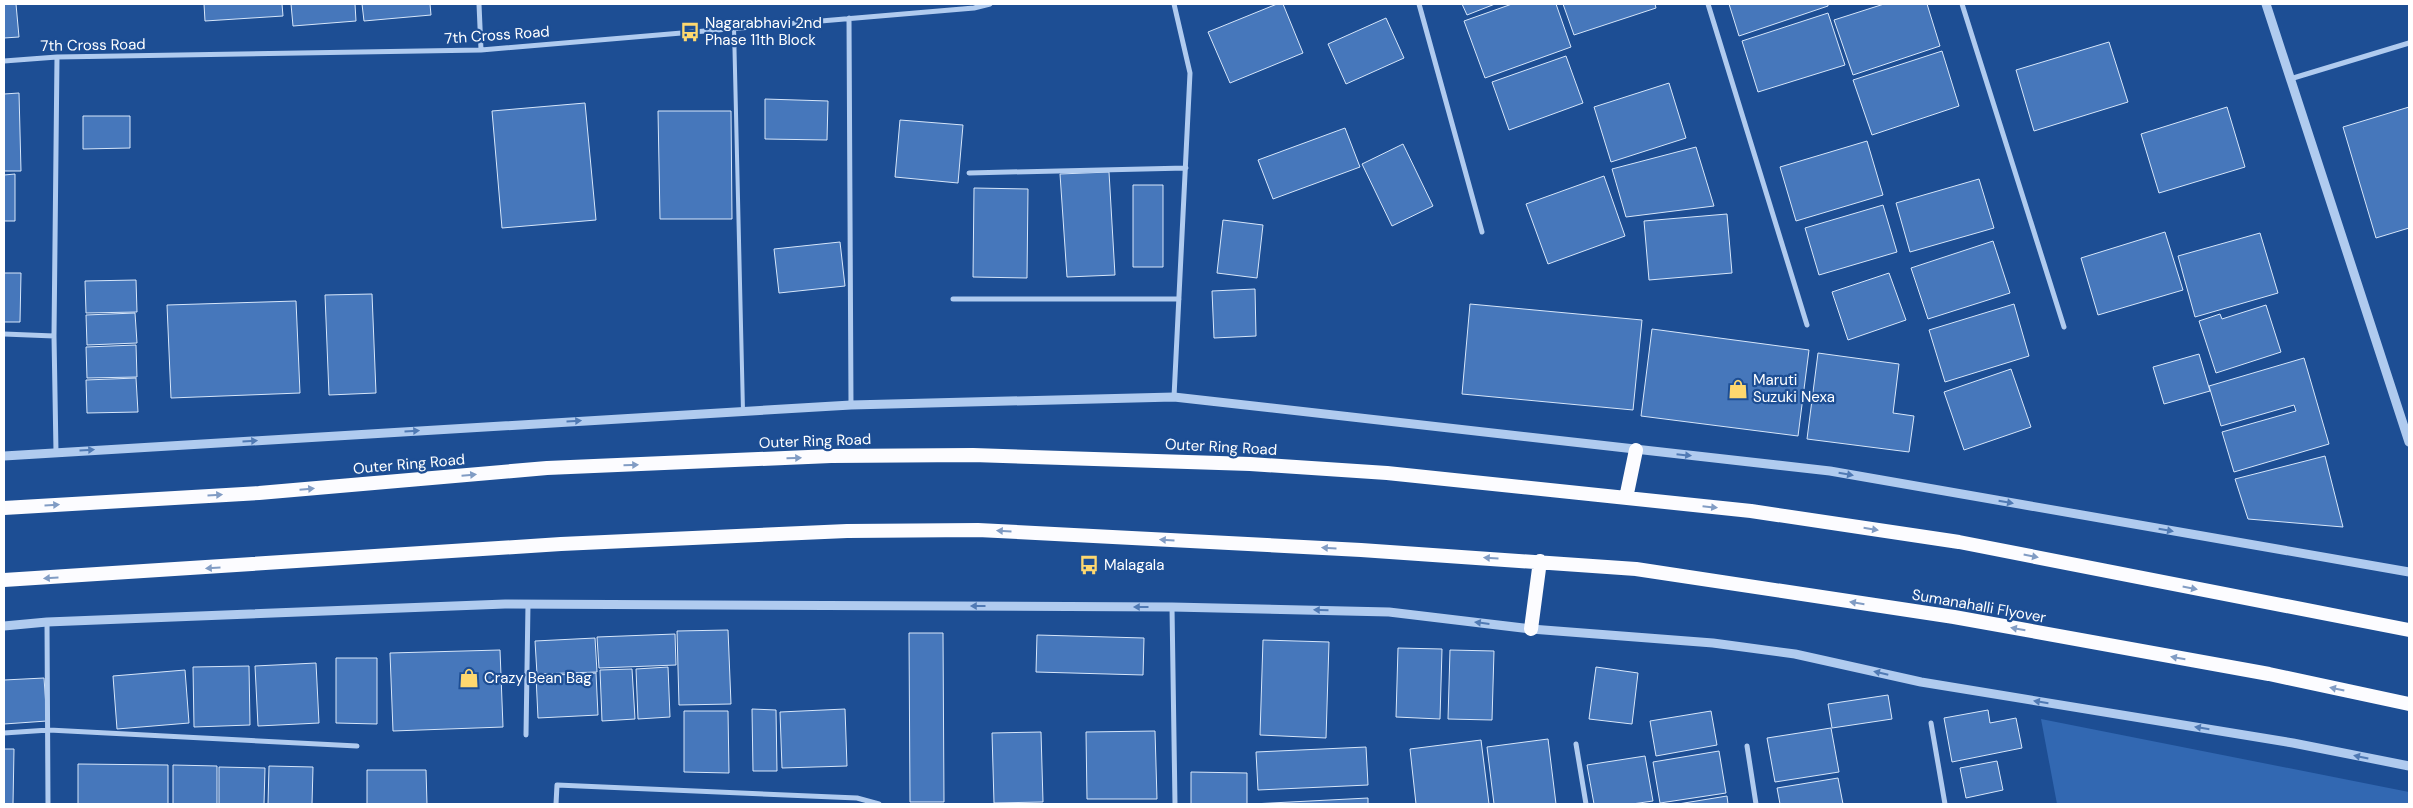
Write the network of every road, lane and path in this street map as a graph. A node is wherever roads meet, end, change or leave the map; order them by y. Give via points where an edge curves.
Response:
1 (479, 4) edge
2 (990, 4) edge
3 (1174, 4) edge
4 (1419, 4) edge
5 (1708, 4) edge
6 (1962, 4) edge
7 (2266, 4) edge
8 (849, 18) junction
9 (734, 28) junction
10 (2409, 42) edge
11 (481, 50) junction
12 (57, 58) junction
13 (4, 61) edge
14 (2290, 79) junction
15 (1186, 168) junction
16 (969, 173) dead end
17 (1482, 232) dead end
18 (952, 299) dead end
19 (1179, 299) junction
20 (1807, 325) dead end
21 (2064, 327) dead end
22 (4, 334) edge
23 (54, 336) junction
24 (1174, 397) junction
25 (851, 405) junction
26 (743, 412) junction
27 (2409, 442) edge
28 (1636, 450) junction
29 (56, 452) junction
30 (4, 456) edge
31 (1626, 498) junction
32 (4, 508) edge
33 (1540, 561) junction
34 (2409, 572) edge
35 (4, 580) edge
36 (528, 604) junction
37 (1172, 607) junction
38 (48, 622) junction
39 (4, 626) edge
40 (1531, 629) junction
41 (2409, 630) edge
42 (2409, 704) edge
43 (1931, 723) dead end
44 (49, 730) junction
45 (4, 733) edge
46 (526, 735) dead end
47 (1576, 744) dead end
48 (356, 746) dead end
49 (1747, 746) dead end
50 (2409, 766) edge
51 (48, 804) edge
52 (556, 804) edge
53 (878, 804) edge
54 (1174, 804) edge
55 (1586, 804) edge
56 (1756, 804) edge
57 (1945, 804) edge

1 - 11 street
2 - 8 street, 7th Cross Road
3 - 15 street via 1190,73
4 - 17 street
5 - 20 street
6 - 21 street
7 - 14 street
8 - 9 street, 7th Cross Road
8 - 25 street
9 - 11 street, 7th Cross Road
9 - 26 lane
10 - 14 street
11 - 12 street, 7th Cross Road
12 - 13 street, 7th Cross Road
12 - 23 street
14 - 27 street
15 - 16 street
15 - 19 street
18 - 19 street
19 - 24 street
22 - 23 street
23 - 29 street
24 - 25 street
24 - 28 street
25 - 26 street
29 -> 26 street
28 - 31 highway
28 -> 34 street via 1830,471
29 - 30 street
32 -> 31 highway, Outer Ring Road via 258,493 547,468 831,456 964,455 1250,464 1378,473
31 -> 41 highway via 1751,511 1959,542
33 -> 35 highway via 978,530 922,530 561,544
33 - 40 highway
42 -> 33 highway, Sumanahalli Flyover via 2269,674 1954,617 1636,569
37 -> 36 street
36 - 38 street
36 - 46 street
40 -> 37 street via 1389,612
37 - 54 street
38 - 39 street
38 - 44 street
50 -> 40 street via 2292,743 1922,682 1795,654 1713,643
43 - 57 street
44 - 45 street
44 - 48 street
44 - 51 street
47 - 55 street
49 - 56 street
52 - 53 street via 557,785 857,798

